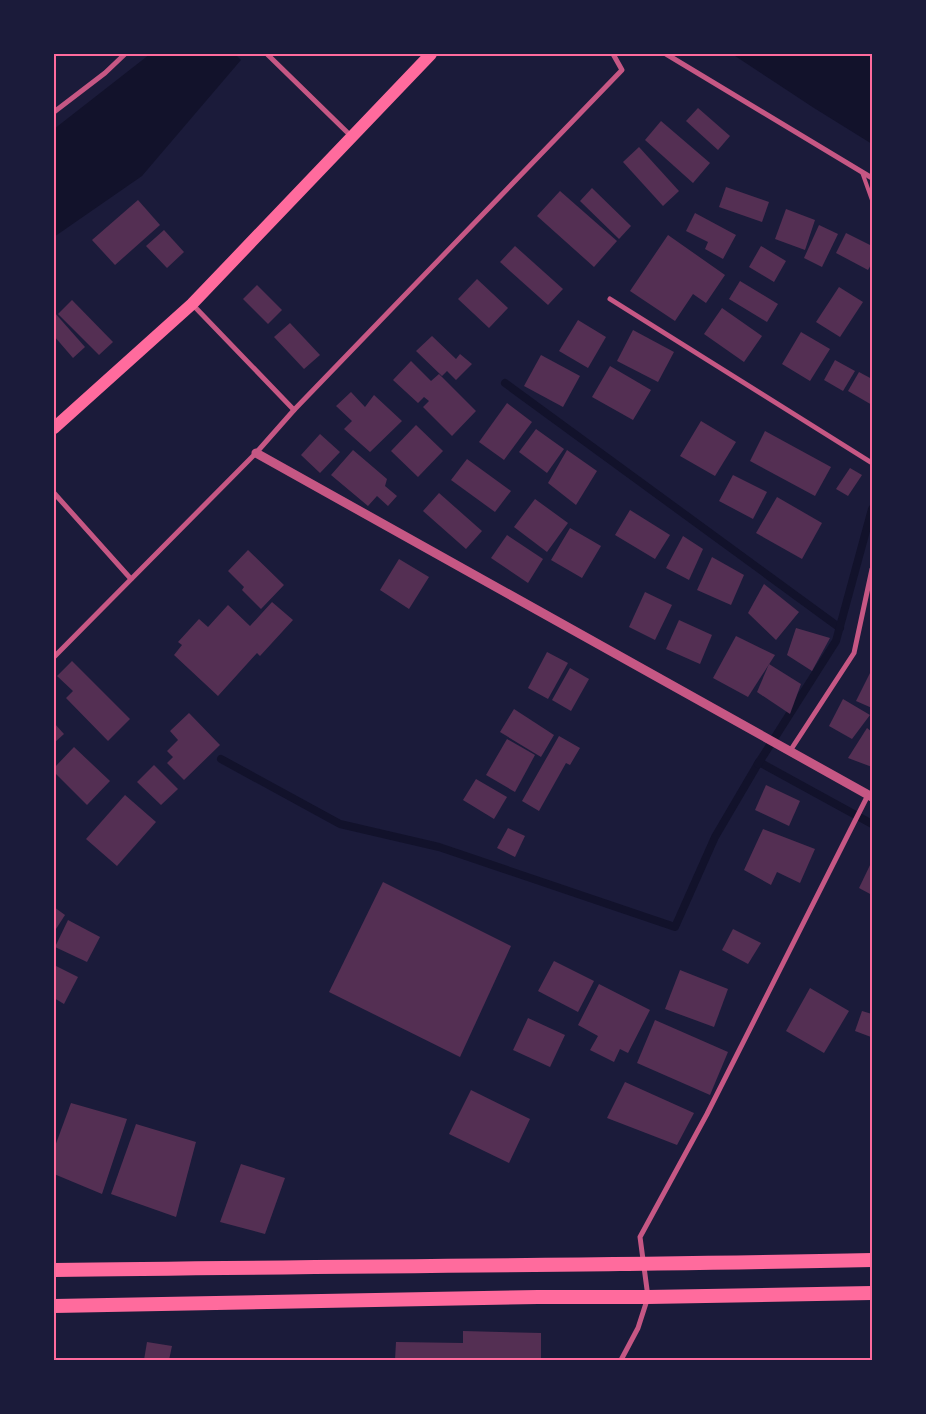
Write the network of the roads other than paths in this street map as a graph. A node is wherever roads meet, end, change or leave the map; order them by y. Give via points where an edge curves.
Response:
1 (125, 54) edge
2 (267, 54) edge
3 (431, 54) edge
4 (613, 54) edge
5 (666, 54) edge
6 (54, 112) edge
7 (352, 137) junction
8 (862, 172) junction
9 (872, 178) edge
10 (872, 200) edge
11 (610, 299) dead end
12 (192, 304) junction
13 (294, 410) junction
14 (54, 428) edge
15 (256, 453) junction
16 (872, 463) edge
17 (54, 493) edge
18 (872, 569) edge
19 (131, 579) junction
20 (54, 657) edge
21 (790, 751) junction
22 (870, 796) edge
23 (872, 1260) edge
24 (644, 1265) junction
25 (54, 1270) edge
26 (872, 1293) edge
27 (648, 1297) junction
28 (54, 1306) edge
29 (621, 1360) edge

1 - 6 street
2 - 7 street
3 - 7 main road
4 - 13 street via 622,70
5 - 8 street
7 - 12 main road
8 - 9 street
8 - 10 lane
11 - 16 street
12 - 13 street
12 - 14 main road
13 - 15 street
15 - 19 street
15 - 21 street
17 - 19 street
18 - 21 street via 854,653
19 - 20 street
21 - 22 street
22 - 24 street via 707,1114 640,1237
23 - 24 highway
24 - 25 highway
24 - 27 street
26 - 27 highway
27 - 28 highway via 538,1296
27 - 29 street via 638,1328

